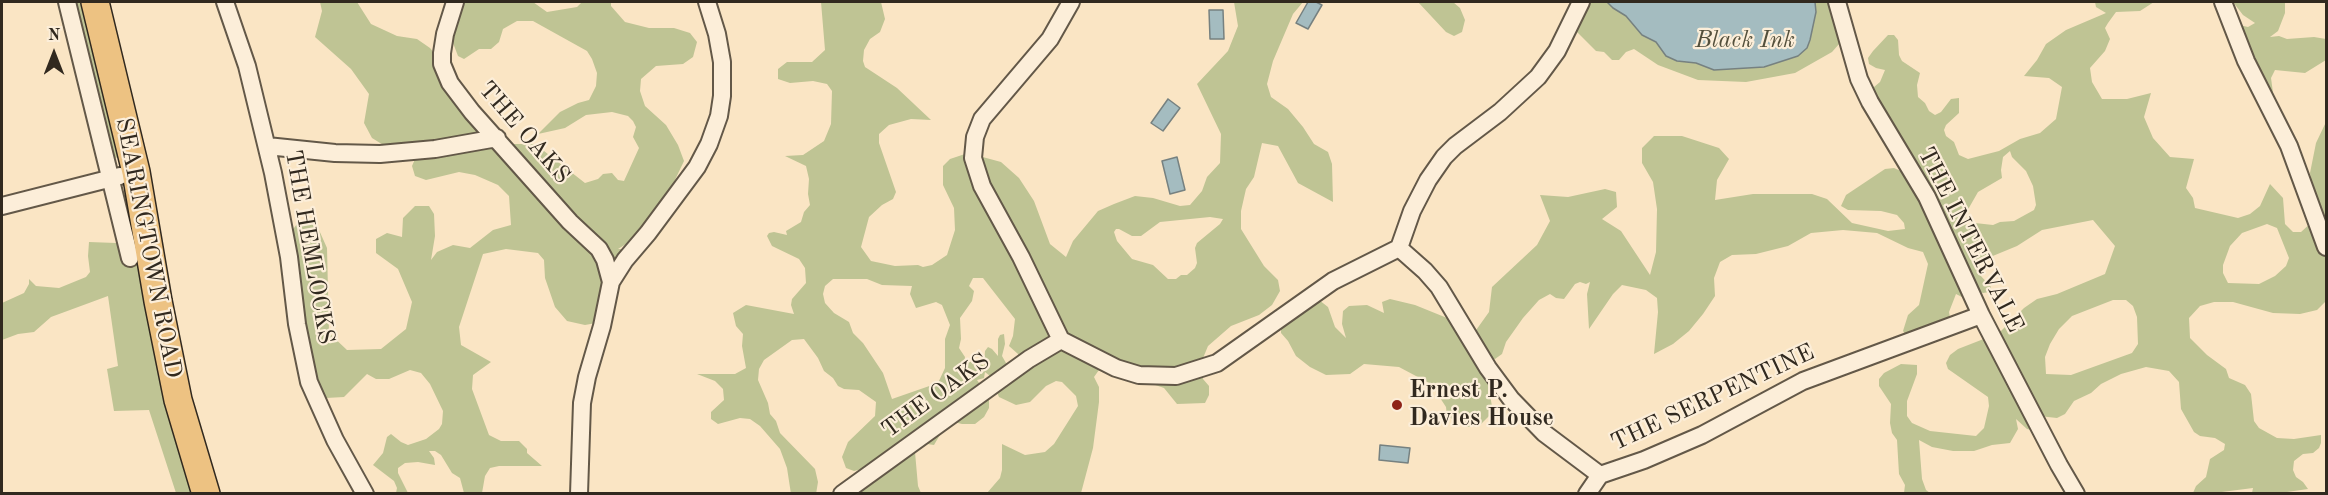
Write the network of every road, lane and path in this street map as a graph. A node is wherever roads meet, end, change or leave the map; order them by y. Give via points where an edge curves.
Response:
1 (67, 2) edge
2 (95, 2) edge
3 (225, 2) edge
4 (455, 2) edge
5 (707, 2) edge
6 (1071, 2) edge
7 (1581, 2) edge
8 (1837, 2) edge
9 (2223, 2) edge
10 (496, 138) junction
11 (267, 146) junction
12 (124, 175) junction
13 (2, 206) edge
14 (635, 247) junction
15 (2326, 247) edge
16 (1399, 248) junction
17 (599, 249) junction
18 (130, 258) dead end
19 (611, 282) junction
20 (1981, 315) junction
21 (1061, 340) junction
22 (1600, 476) junction
23 (206, 494) edge
24 (365, 494) edge
25 (579, 494) edge
26 (842, 494) edge
27 (1587, 494) edge
28 (2076, 494) edge

1 - 12 street, SEARINGTOWN ROAD
2 - 12 main road, SEARINGTOWN ROAD
3 - 11 street, THE HEMLOCKS via 247,66
4 - 10 street, THE OAKS via 442,47 444,69 457,94
5 - 14 street via 722,62 719,116 697,167
6 - 21 street via 1050,39 982,119 973,149 982,186
7 - 16 street via 1546,68 1444,157 1412,211
8 - 20 street, THE INTERVALE via 1870,102 1927,197
9 - 15 street via 2289,146
10 - 11 street via 380,154
10 - 17 street, THE OAKS
11 - 24 street, THE HEMLOCKS via 309,382 334,440
12 - 13 street
12 - 18 street, SEARINGTOWN ROAD
12 - 23 main road, SEARINGTOWN ROAD via 192,453
14 - 17 street
14 - 19 street
16 - 21 street via 1333,281 1227,357 1192,372 1176,376 1139,375 1116,368
16 - 22 street, THE SERPENTINE via 1439,286 1511,399 1544,433
17 - 19 street, THE OAKS
19 - 25 street via 582,404
20 - 22 street, THE SERPENTINE via 1803,381 1694,438
20 - 28 street, THE INTERVALE
21 - 26 street, THE OAKS
22 - 27 street

